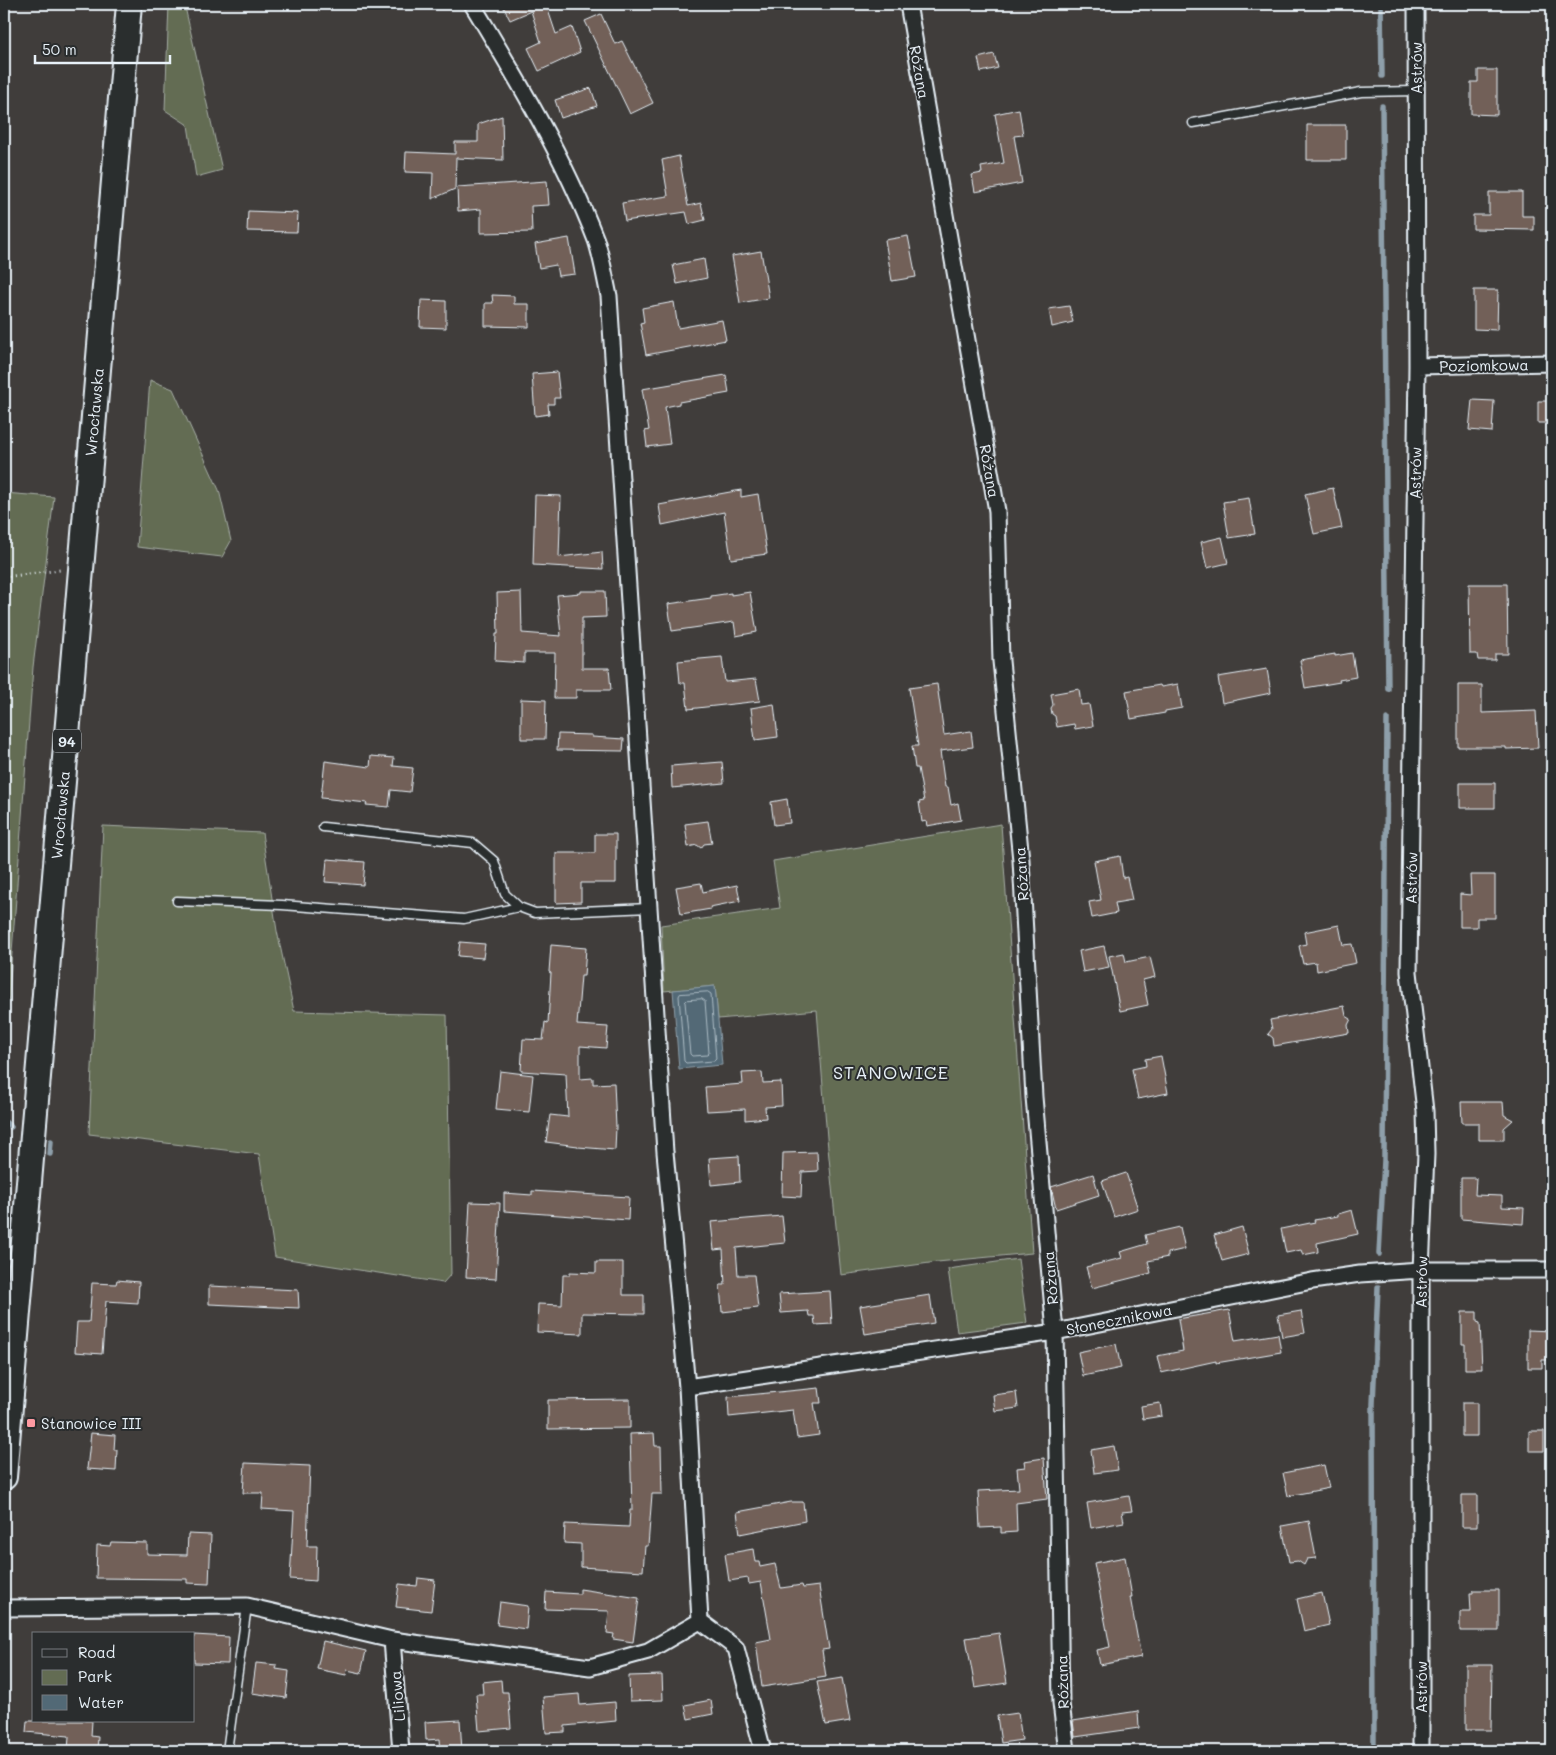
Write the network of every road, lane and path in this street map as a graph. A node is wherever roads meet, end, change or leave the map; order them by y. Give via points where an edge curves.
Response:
1 (129, 4) edge
2 (472, 4) edge
3 (908, 4) edge
4 (1416, 4) edge
5 (1416, 91) junction
6 (1193, 123) dead end
7 (1552, 363) edge
8 (1417, 366) junction
9 (80, 571) junction
10 (4, 577) edge
11 (323, 827) dead end
12 (176, 901) dead end
13 (519, 907) junction
14 (650, 908) junction
15 (1421, 1270) junction
16 (1552, 1270) edge
17 (1055, 1332) junction
18 (687, 1387) junction
19 (4, 1478) edge
20 (247, 1606) junction
21 (4, 1608) edge
22 (700, 1621) junction
23 (392, 1640) junction
24 (227, 1751) edge
25 (401, 1751) edge
26 (763, 1751) edge
27 (1067, 1751) edge
28 (1421, 1751) edge

1 - 9 main road, Wrocławska / 94
2 - 14 street via 565,168 596,242 609,296
3 - 17 street, Różana via 997,511 1001,661 1021,860 1034,1097
4 - 5 street, Astrów
5 - 6 lane via 1360,92
5 - 8 street, Astrów
7 - 8 street, Poziomkowa
8 - 15 street, Astrów via 1409,972 1425,1111
9 - 10 path via 56,570
9 - 19 main road, Wrocławska / 94
11 - 13 lane via 473,843 494,862 505,894
12 - 13 lane via 282,905 464,919
13 - 14 lane via 536,913
14 - 18 street via 665,1152
15 - 16 street, Słonecznikowa
15 - 17 street, Słonecznikowa via 1312,1281
15 - 28 street, Astrów
17 - 18 street, Słonecznikowa
17 - 27 street, Różana via 1061,1703
18 - 22 street
20 - 21 street
20 - 23 street
20 - 24 lane
22 - 23 street via 648,1651 590,1667
22 - 26 street via 736,1648
23 - 25 street, Liliowa

